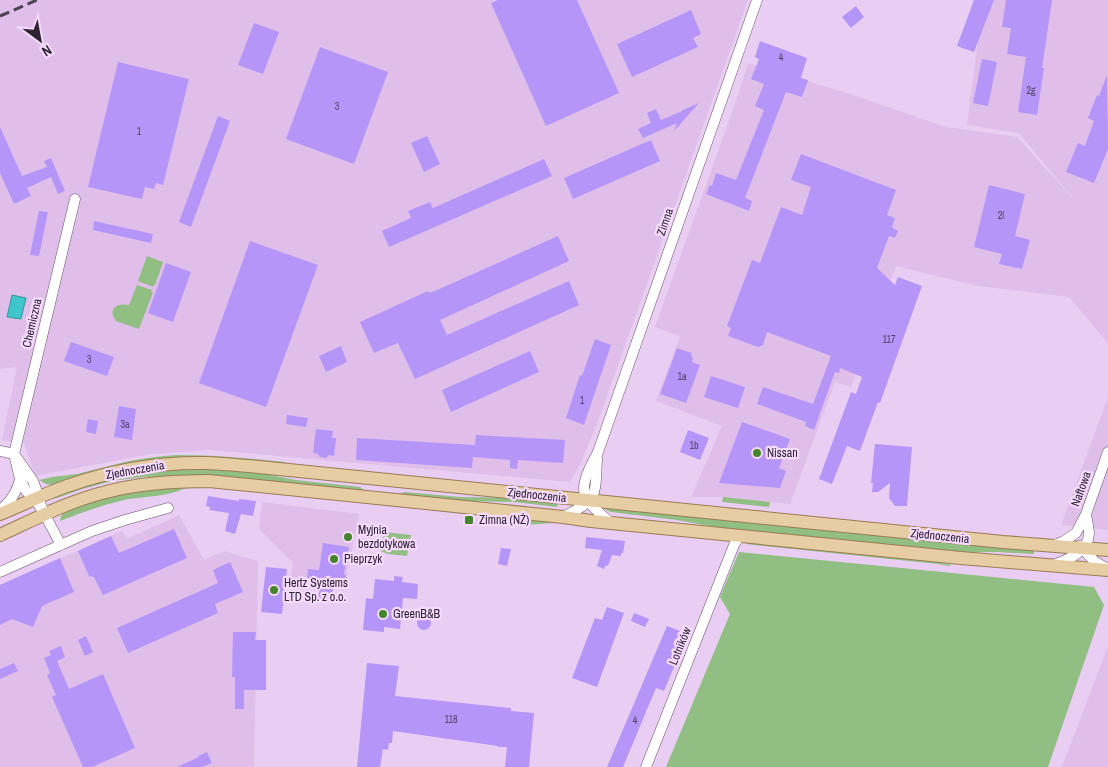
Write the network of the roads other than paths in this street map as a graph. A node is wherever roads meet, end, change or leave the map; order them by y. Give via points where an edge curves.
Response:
1 (757, 0) edge
2 (75, 199) dead end
3 (0, 451) edge
4 (1108, 452) edge
5 (14, 454) junction
6 (20, 479) junction
7 (36, 499) junction
8 (589, 501) junction
9 (168, 508) dead end
10 (0, 510) edge
11 (49, 513) junction
12 (0, 514) edge
13 (1086, 514) junction
14 (562, 517) junction
15 (611, 523) junction
16 (1076, 533) junction
17 (0, 535) edge
18 (738, 536) junction
19 (60, 545) junction
20 (1052, 546) junction
21 (1082, 549) junction
22 (1108, 550) edge
23 (1054, 565) junction
24 (1108, 570) edge
25 (0, 572) edge
26 (646, 767) edge

1 - 8 street, Zimna via 590,468 585,483
2 - 5 street, Chemiczna
3 - 5 street
4 - 13 street, Naftowa
5 - 6 street, Chemiczna
5 - 7 street, Chemiczna via 33,481
6 - 7 street, Chemiczna via 26,491
6 - 10 street via 13,497
7 - 8 main road, Zjednoczenia via 116,472 146,466 207,463
7 - 11 street, Chemiczna
7 - 12 main road, Zjednoczenia
8 - 14 street
8 - 15 street
8 - 20 main road, Zjednoczenia
9 - 19 street
11 - 14 main road, Zjednoczenia via 78,500 123,488 177,481 209,481
11 - 17 main road, Zjednoczenia
11 - 19 street
13 - 16 street, Naftowa
13 - 21 street via 1089,535
14 - 15 main road, Zjednoczenia
15 - 18 main road, Zjednoczenia
16 - 20 street
16 - 21 street
18 - 23 main road, Zjednoczenia
18 - 26 street, Lotników
19 - 25 street
20 - 21 main road, Zjednoczenia
21 - 22 main road, Zjednoczenia
21 - 23 street
21 - 24 street
23 - 24 main road, Zjednoczenia

